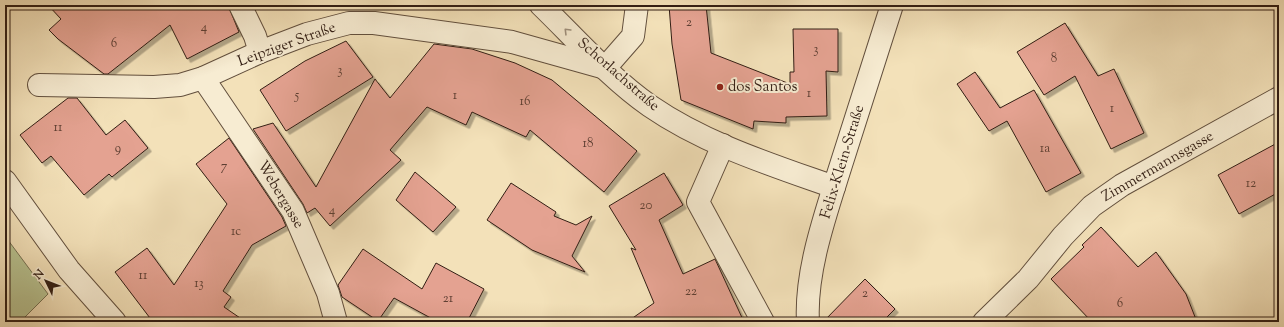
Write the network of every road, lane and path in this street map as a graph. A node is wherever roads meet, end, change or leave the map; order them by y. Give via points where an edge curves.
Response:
1 (240, 5) edge
2 (541, 5) edge
3 (637, 5) edge
4 (892, 5) edge
5 (260, 52) junction
6 (605, 68) junction
7 (203, 78) junction
8 (39, 85) dead end
9 (1279, 98) edge
10 (723, 145) junction
11 (5, 181) edge
12 (834, 187) junction
13 (114, 322) edge
14 (336, 322) edge
15 (763, 322) edge
16 (808, 322) edge
17 (984, 322) edge

1 - 5 street
6 -> 2 street, Schorlachstraße
3 - 6 street via 634,36
4 - 12 street, Felix-Klein-Straße
5 - 6 street, Leipziger Straße via 329,27 374,22 512,42
5 - 7 street, Leipziger Straße
6 - 10 street, Schorlachstraße via 650,106 682,126
7 - 8 street, Leipziger Straße via 180,85 154,87
7 - 14 street, Webergasse via 293,211 328,292
9 - 17 street, Zimmermannsgasse via 1122,185 1092,206 1028,279
10 - 12 street, Schorlachstraße
10 - 15 street via 698,202
11 - 13 street via 69,270
12 - 16 street, Felix-Klein-Straße via 812,270 808,293

